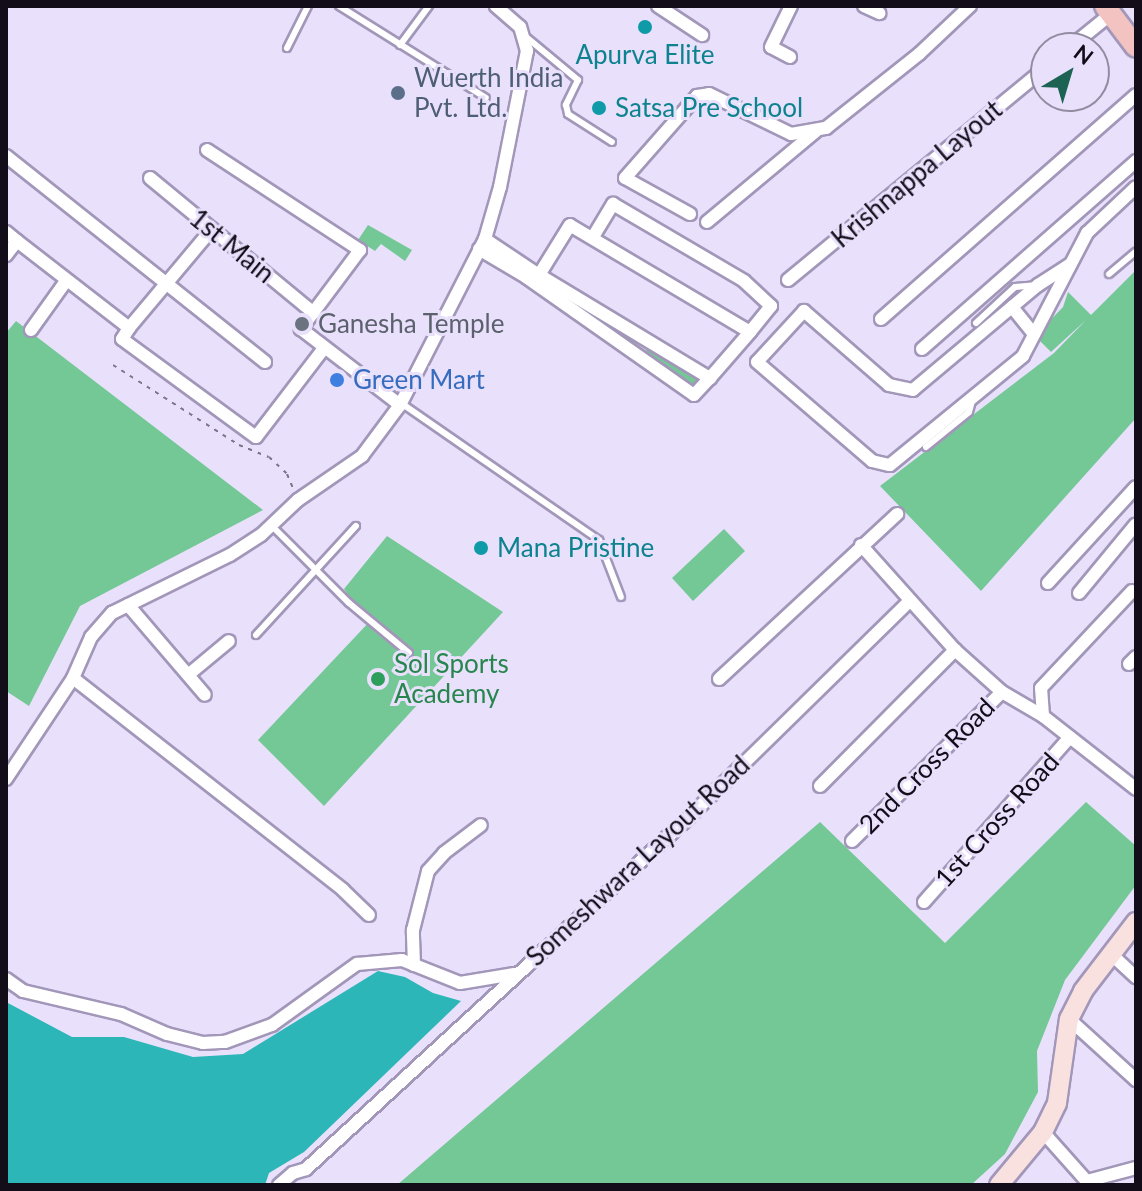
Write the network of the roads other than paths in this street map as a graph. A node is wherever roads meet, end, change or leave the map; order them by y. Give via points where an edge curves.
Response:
1 (308, 6) edge
2 (339, 6) edge
3 (429, 6) edge
4 (496, 6) edge
5 (658, 6) edge
6 (791, 6) edge
7 (864, 6) edge
8 (970, 6) edge
9 (1108, 10) edge
10 (879, 13) dead end
11 (1085, 32) edge
12 (702, 35) dead end
13 (525, 36) junction
14 (400, 45) junction
15 (1136, 47) edge
16 (287, 48) dead end
17 (790, 57) dead end
18 (1030, 80) edge
19 (1136, 95) edge
20 (486, 98) dead end
21 (817, 130) junction
22 (612, 142) dead end
23 (207, 150) dead end
24 (6, 156) edge
25 (1136, 161) edge
26 (150, 178) dead end
27 (1136, 187) edge
28 (690, 214) dead end
29 (707, 222) dead end
30 (212, 229) junction
31 (11, 236) edge
32 (593, 237) junction
33 (482, 244) junction
34 (1136, 251) edge
35 (6, 255) edge
36 (1069, 265) junction
37 (532, 273) junction
38 (1109, 274) dead end
39 (788, 280) dead end
40 (66, 281) junction
41 (167, 283) junction
42 (1038, 285) junction
43 (1012, 307) junction
44 (314, 313) junction
45 (881, 319) dead end
46 (976, 323) dead end
47 (129, 328) junction
48 (31, 330) dead end
49 (750, 332) junction
50 (1034, 334) junction
51 (324, 348) junction
52 (922, 349) dead end
53 (265, 362) dead end
54 (710, 378) junction
55 (973, 397) junction
56 (401, 404) junction
57 (926, 447) dead end
58 (1133, 496) edge
59 (897, 514) dead end
60 (1136, 524) edge
61 (271, 525) junction
62 (356, 526) dead end
63 (861, 545) junction
64 (315, 571) junction
65 (1048, 583) dead end
66 (1132, 591) dead end
67 (1079, 593) dead end
68 (621, 597) dead end
69 (910, 601) junction
70 (128, 605) junction
71 (256, 635) dead end
72 (229, 641) dead end
73 (955, 650) junction
74 (409, 653) dead end
75 (188, 675) junction
76 (73, 678) junction
77 (719, 679) dead end
78 (1002, 692) junction
79 (205, 695) dead end
80 (1043, 716) junction
81 (1070, 737) junction
82 (6, 779) edge
83 (820, 786) dead end
84 (1136, 789) edge
85 (481, 825) dead end
86 (852, 841) dead end
87 (924, 902) dead end
88 (369, 915) dead end
89 (1136, 922) edge
90 (1111, 954) junction
91 (414, 965) junction
92 (517, 973) junction
93 (1136, 977) edge
94 (6, 979) edge
95 (1069, 1019) junction
96 (1136, 1080) edge
97 (1043, 1132) junction
98 (1136, 1168) edge
99 (1088, 1183) edge
100 (279, 1185) edge
101 (999, 1185) edge

1 - 16 lane
2 - 14 lane
3 - 14 lane
4 - 13 street
5 - 12 street
6 - 17 street via 771,47
7 - 10 street
8 - 21 street via 839,122
9 - 11 street
9 - 15 main road
13 - 22 lane via 578,80 566,105 568,114
13 - 33 street via 527,51 500,187
14 - 20 lane
18 - 39 street, Krishnappa Layout
19 - 45 street
21 - 28 street via 780,131 709,94 697,96 625,178
21 - 29 street
23 - 44 street via 360,250
24 - 41 street
25 - 52 street
26 - 30 street, 1st Main
27 - 36 street via 1091,228
30 - 41 street
30 - 44 street, 1st Main
31 - 35 street
31 - 40 street
32 - 37 street via 570,225
32 - 49 street
32 - 49 street via 613,204 744,281 771,306
33 - 37 street
33 - 56 street
34 - 38 lane
36 - 42 street
36 - 50 street
37 - 54 street
37 - 54 street via 694,395
40 - 47 street
40 - 48 street
41 - 47 street
41 - 53 street
42 - 43 street
42 - 46 lane via 1015,287
43 - 50 street
43 - 55 street via 913,390 889,385 804,311 757,362 881,465 890,465
44 - 51 street via 301,329
47 - 51 street via 122,339 256,437
49 - 54 street
50 - 55 street via 1023,356
51 - 56 street
55 - 57 lane via 969,412
56 - 61 street via 362,456
56 - 68 lane via 599,540
58 - 65 street
59 - 63 street
60 - 67 street
61 - 64 lane
61 - 70 street via 230,555
62 - 64 lane
63 - 69 street
63 - 77 street
64 - 71 lane
64 - 74 lane
66 - 80 street via 1041,688
69 - 73 street
69 - 92 street, Someshwara Layout Road via 686,820
70 - 75 street
70 - 76 street via 112,613 91,637
72 - 75 street
73 - 78 street
73 - 83 street
75 - 79 street
76 - 82 street
76 - 88 street
78 - 80 street
78 - 86 street, 2nd Cross Road
80 - 81 street
81 - 84 street
81 - 87 street, 1st Cross Road
85 - 91 street via 428,871 413,930
89 - 90 main road
90 - 93 street
90 - 95 main road
91 - 92 street, Someshwara Layout Road via 460,983
91 - 94 street, Someshwara Layout Road via 392,960 357,964 272,1025 225,1042 203,1043 121,1014 23,991
92 - 100 street via 306,1169
95 - 96 street
95 - 97 main road via 1057,1103
97 - 99 street
97 - 101 main road
98 - 99 street

